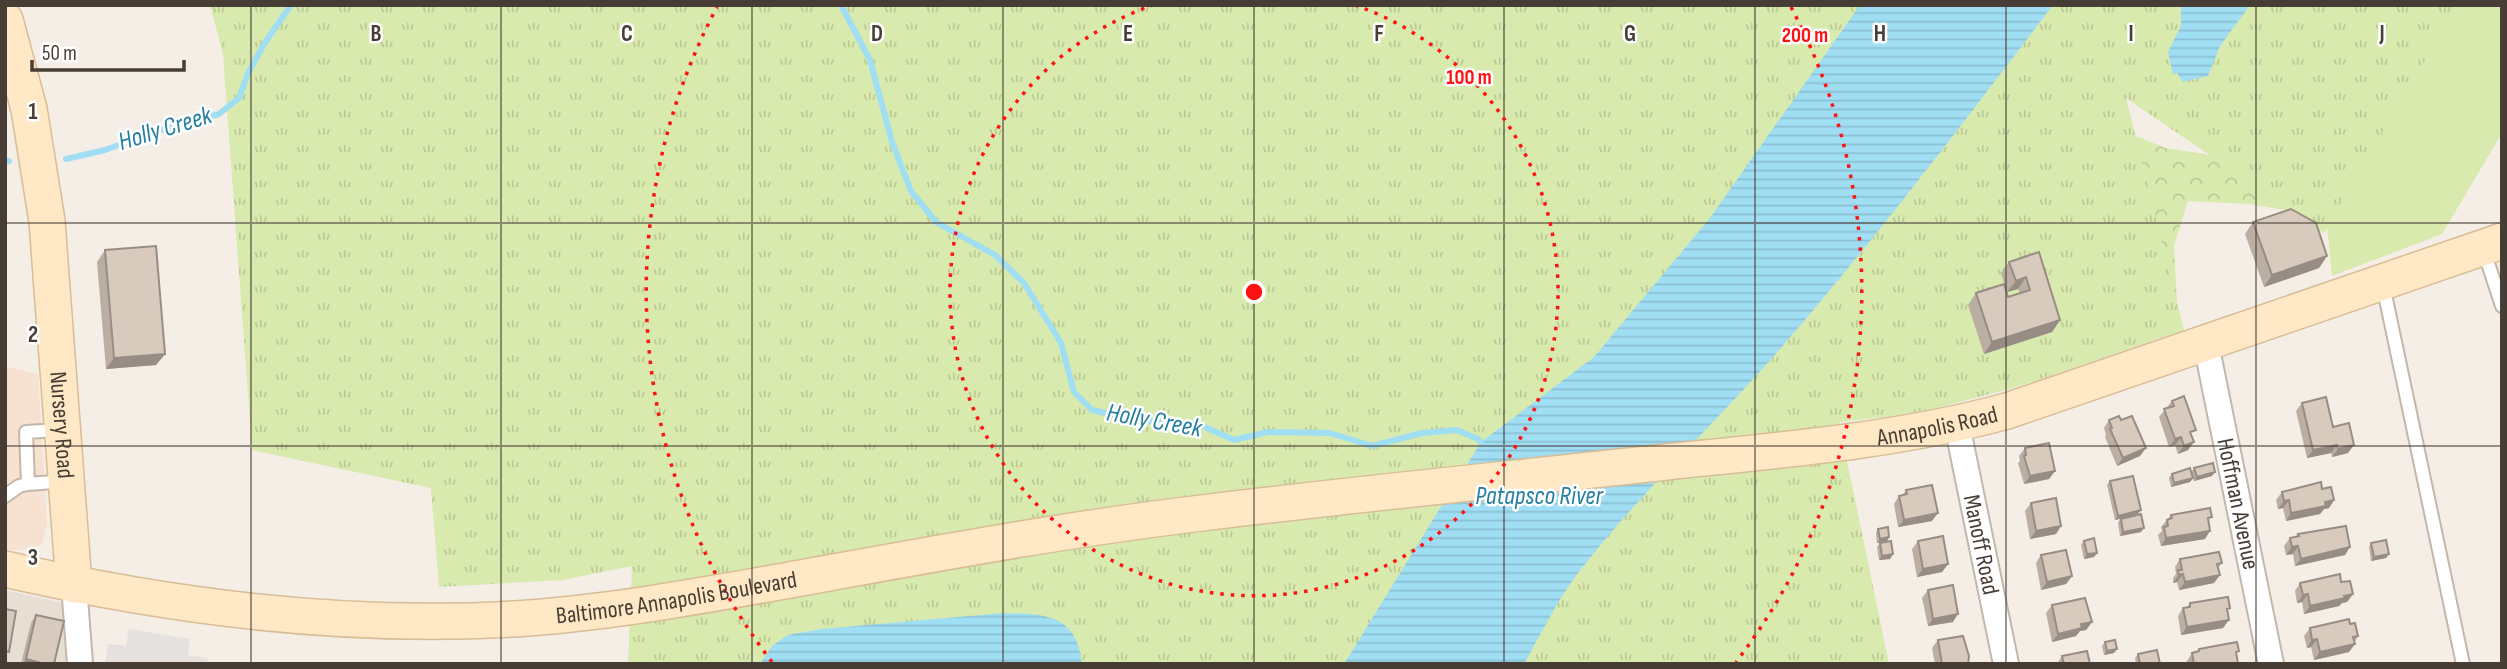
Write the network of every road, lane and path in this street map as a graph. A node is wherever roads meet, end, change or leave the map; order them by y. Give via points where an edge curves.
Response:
1 (5, 20) edge
2 (2492, 244) edge
3 (2383, 281) junction
4 (2502, 306) edge
5 (2206, 344) junction
6 (1957, 425) junction
7 (63, 430) junction
8 (67, 481) junction
9 (28, 484) junction
10 (5, 496) edge
11 (1345, 497) joint
12 (5, 569) edge
13 (74, 585) junction
14 (80, 664) edge
15 (2006, 664) edge
16 (2272, 664) edge
17 (2463, 664) edge

1 - 7 main road, Nursery Road via 43,184
2 - 3 main road, Annapolis Road
2 - 4 lane
3 - 5 main road, Annapolis Road
3 - 17 lane
5 - 6 main road, Annapolis Road
5 - 16 street, Hoffman Avenue
6 - 11 main road, Annapolis Road via 1726,456
6 - 15 street, Manoff Road
7 - 8 main road, Nursery Road
7 - 9 lane via 26,432
8 - 9 lane
8 - 13 main road, Nursery Road
9 - 10 lane
11 - 13 main road, Baltimore Annapolis Boulevard via 1090,528 650,604 527,618 454,621 311,616
12 - 13 main road, Baltimore Annapolis Boulevard
13 - 14 street, Nursery Road

